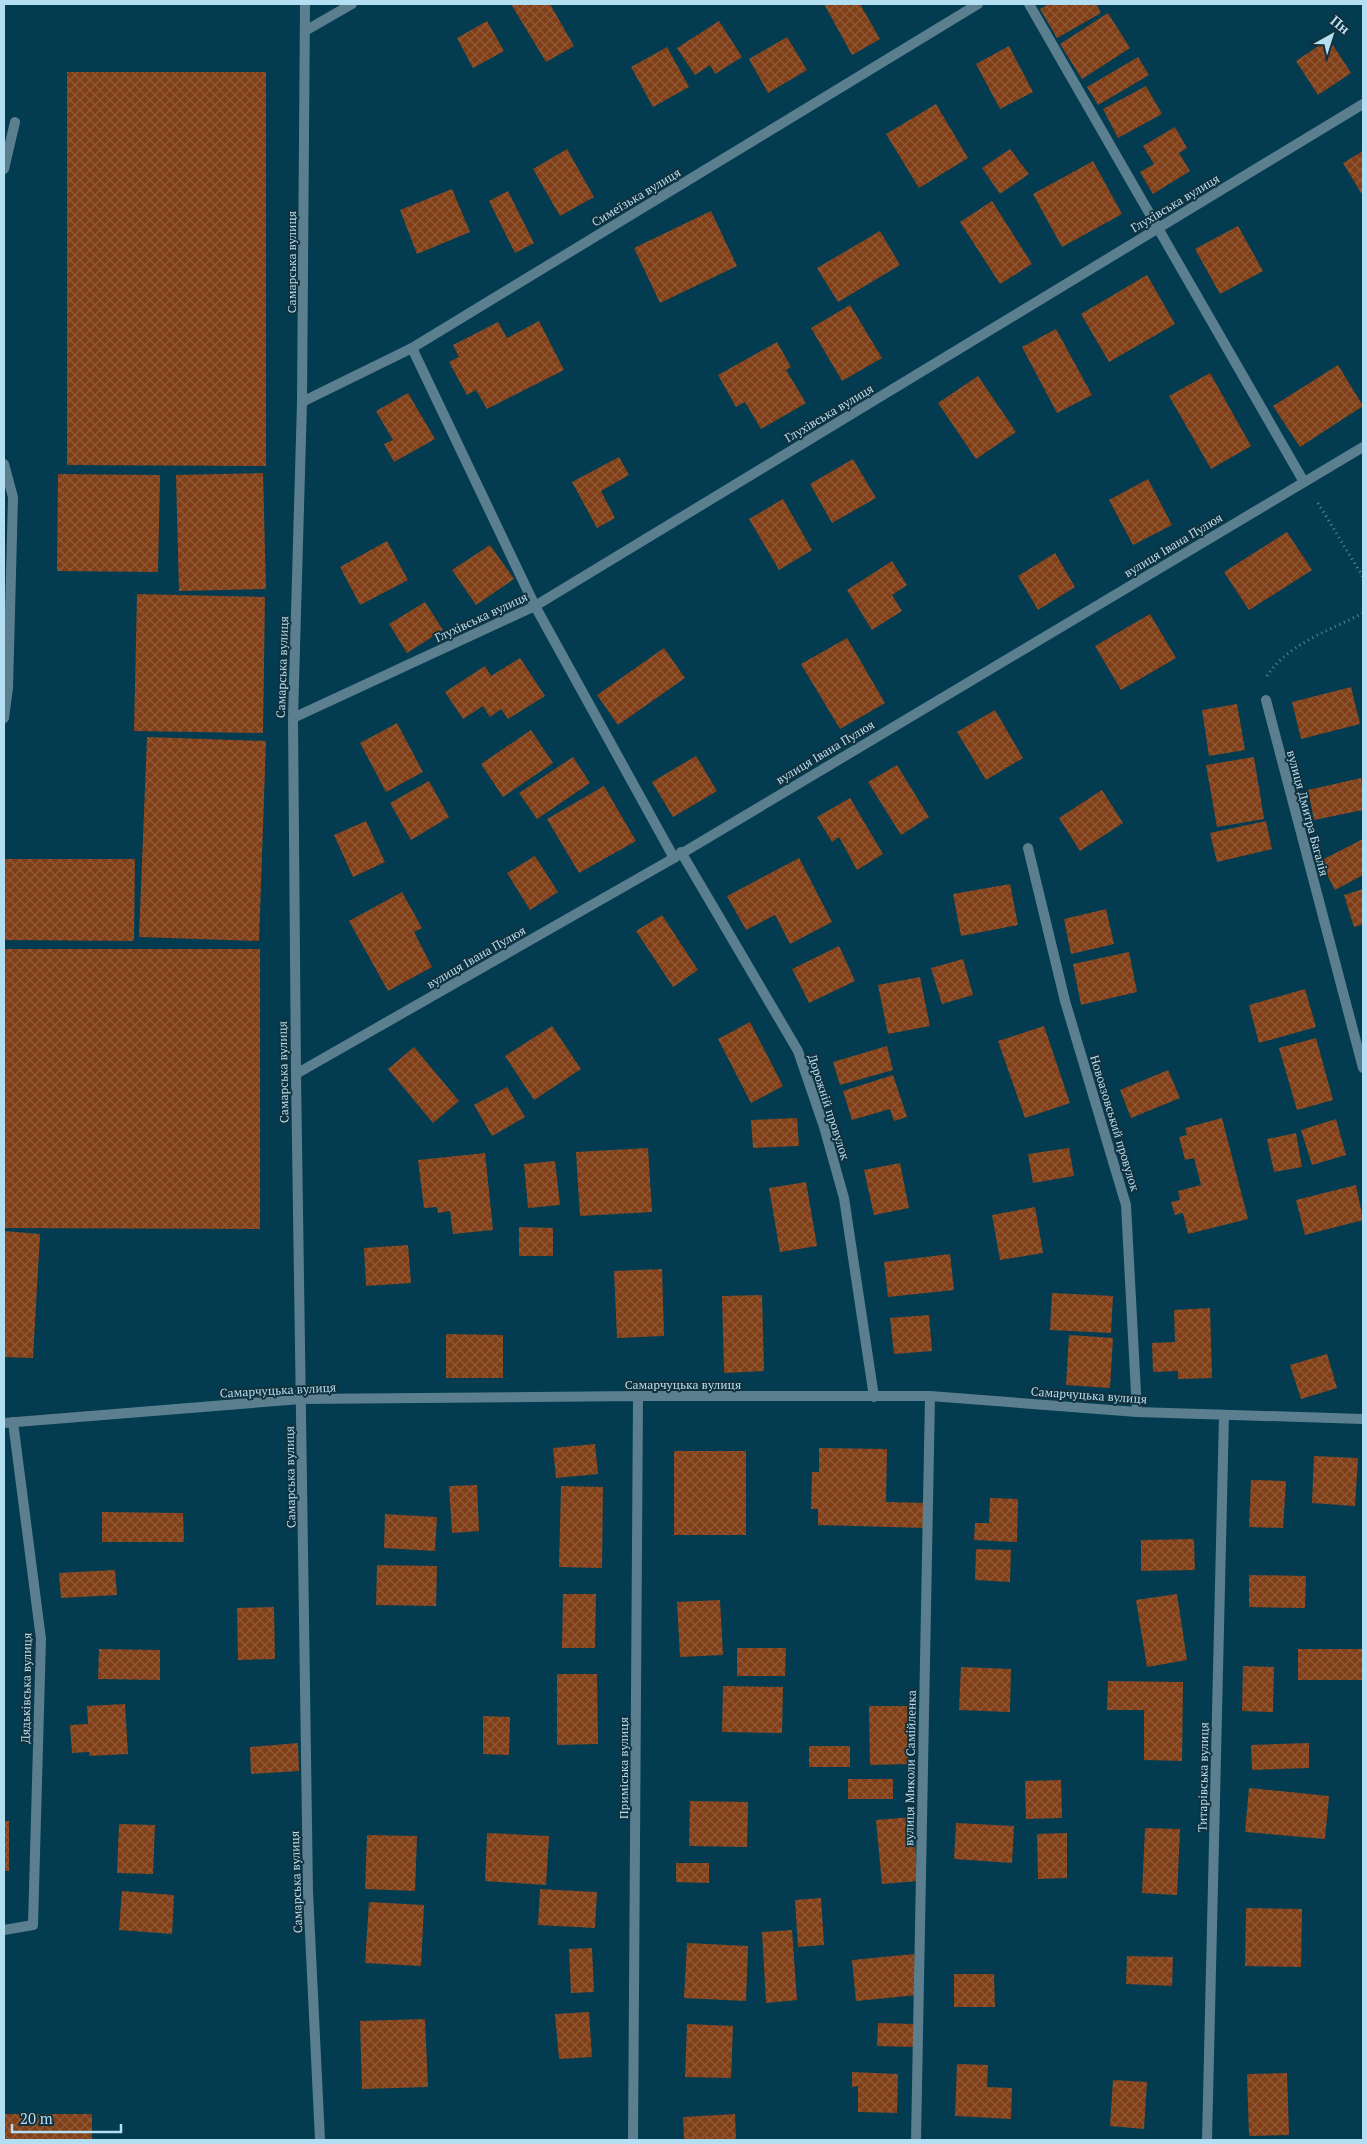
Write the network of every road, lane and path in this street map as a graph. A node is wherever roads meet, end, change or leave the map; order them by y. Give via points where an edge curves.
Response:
1 (305, 4) edge
2 (352, 4) edge
3 (978, 4) edge
4 (1029, 4) edge
5 (305, 30) junction
6 (1363, 104) edge
7 (15, 122) dead end
8 (4, 169) edge
9 (1159, 227) junction
10 (412, 348) junction
11 (302, 402) junction
12 (1363, 446) edge
13 (4, 464) edge
14 (1304, 482) junction
15 (1363, 577) edge
16 (535, 606) junction
17 (1363, 613) edge
18 (1266, 700) joint
19 (4, 718) edge
20 (293, 718) junction
21 (1028, 848) dead end
22 (677, 855) junction
23 (1363, 1068) edge
24 (296, 1074) junction
25 (638, 1396) junction
26 (930, 1396) junction
27 (874, 1397) junction
28 (301, 1399) junction
29 (1137, 1412) junction
30 (1224, 1415) junction
31 (1363, 1419) edge
32 (9, 1423) edge
33 (4, 1930) edge
34 (320, 2140) edge
35 (634, 2140) edge
36 (916, 2140) edge
37 (1207, 2140) edge

1 - 5 street, Самарська вулиця
2 - 5 street
3 - 10 street, Симеїзька вулиця
4 - 9 street
5 - 11 street, Самарська вулиця
6 - 9 street, Глухівська вулиця
7 - 8 street
9 - 14 street
9 - 16 street, Глухівська вулиця
10 - 11 street, Симеїзька вулиця
10 - 16 street, Дорожній провулок
11 - 20 street, Самарська вулиця
12 - 14 street, вулиця Івана Пулюя
13 - 19 street via 13,497 8,688
14 - 15 path
14 - 22 street, вулиця Івана Пулюя
16 - 20 street, Глухівська вулиця
16 - 22 street, Дорожній провулок
17 - 18 path via 1294,649 1275,663 1264,681
18 - 23 street, вулиця Дмитра Багалія
20 - 24 street, Самарська вулиця
21 - 29 street, Новоазовський провулок via 1065,1001 1126,1205
22 - 24 street, вулиця Івана Пулюя
22 - 27 street, Дорожній провулок via 798,1051 844,1198
24 - 28 street, Самарська вулиця
25 - 27 street, Самарчуцька вулиця
25 - 28 street, Самарчуцька вулиця
25 - 35 street, Приміська вулиця
26 - 27 street, Самарчуцька вулиця
26 - 29 street, Самарчуцька вулиця
26 - 36 street, вулиця Миколи Самійленка
28 - 32 street, Самарчуцька вулиця
28 - 34 street, Самарська вулиця via 308,1892
29 - 30 street, Самарчуцька вулиця
30 - 31 street, Самарчуцька вулиця
30 - 37 street, Титарівська вулиця
32 - 33 street, Дядьківська вулиця via 41,1639 33,1925

